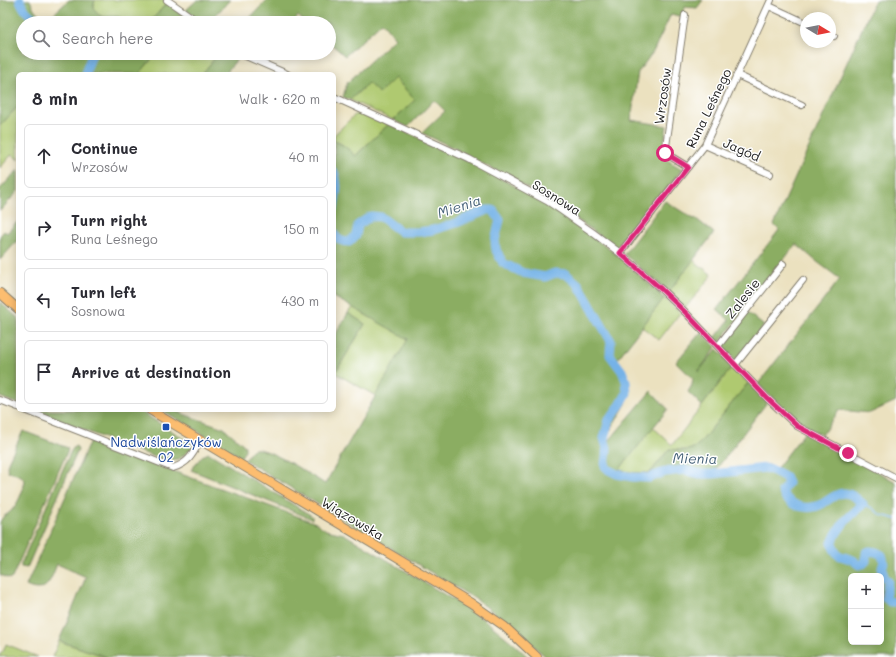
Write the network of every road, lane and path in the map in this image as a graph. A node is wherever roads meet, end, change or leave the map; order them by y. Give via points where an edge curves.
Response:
1 (167, 0) edge
2 (770, 3) edge
3 (685, 15) dead end
4 (190, 16) edge
5 (800, 20) edge
6 (255, 60) edge
7 (282, 72) edge
8 (737, 75) junction
9 (336, 97) edge
10 (802, 105) dead end
11 (705, 144) junction
12 (688, 167) junction
13 (770, 174) dead end
14 (620, 253) junction
15 (783, 264) dead end
16 (803, 280) dead end
17 (0, 293) edge
18 (16, 307) edge
19 (718, 346) junction
20 (735, 365) junction
21 (0, 400) edge
22 (16, 406) edge
23 (30, 412) edge
24 (153, 412) edge
25 (200, 441) junction
26 (896, 478) edge
27 (537, 657) edge

1 - 4 street
2 - 5 street
2 - 8 street, Runa Leśnego
3 - 12 street, Wrzosów via 665,153
6 - 7 street
8 - 10 street
8 - 11 street, Runa Leśnego
9 - 14 street, Sosnowa via 469,159 547,201
11 - 12 street, Runa Leśnego
11 - 13 street, Jagód
12 - 14 street, Runa Leśnego
14 - 19 street, Sosnowa via 661,289
15 - 19 street, Zalesie
16 - 20 street
17 - 18 main road
19 - 20 street, Sosnowa
20 - 26 street, Sosnowa via 797,426
21 - 22 street
23 - 25 street via 173,468 188,460
24 - 25 main road, Wiązowska
25 - 27 main road, Wiązowska via 471,603 504,626

